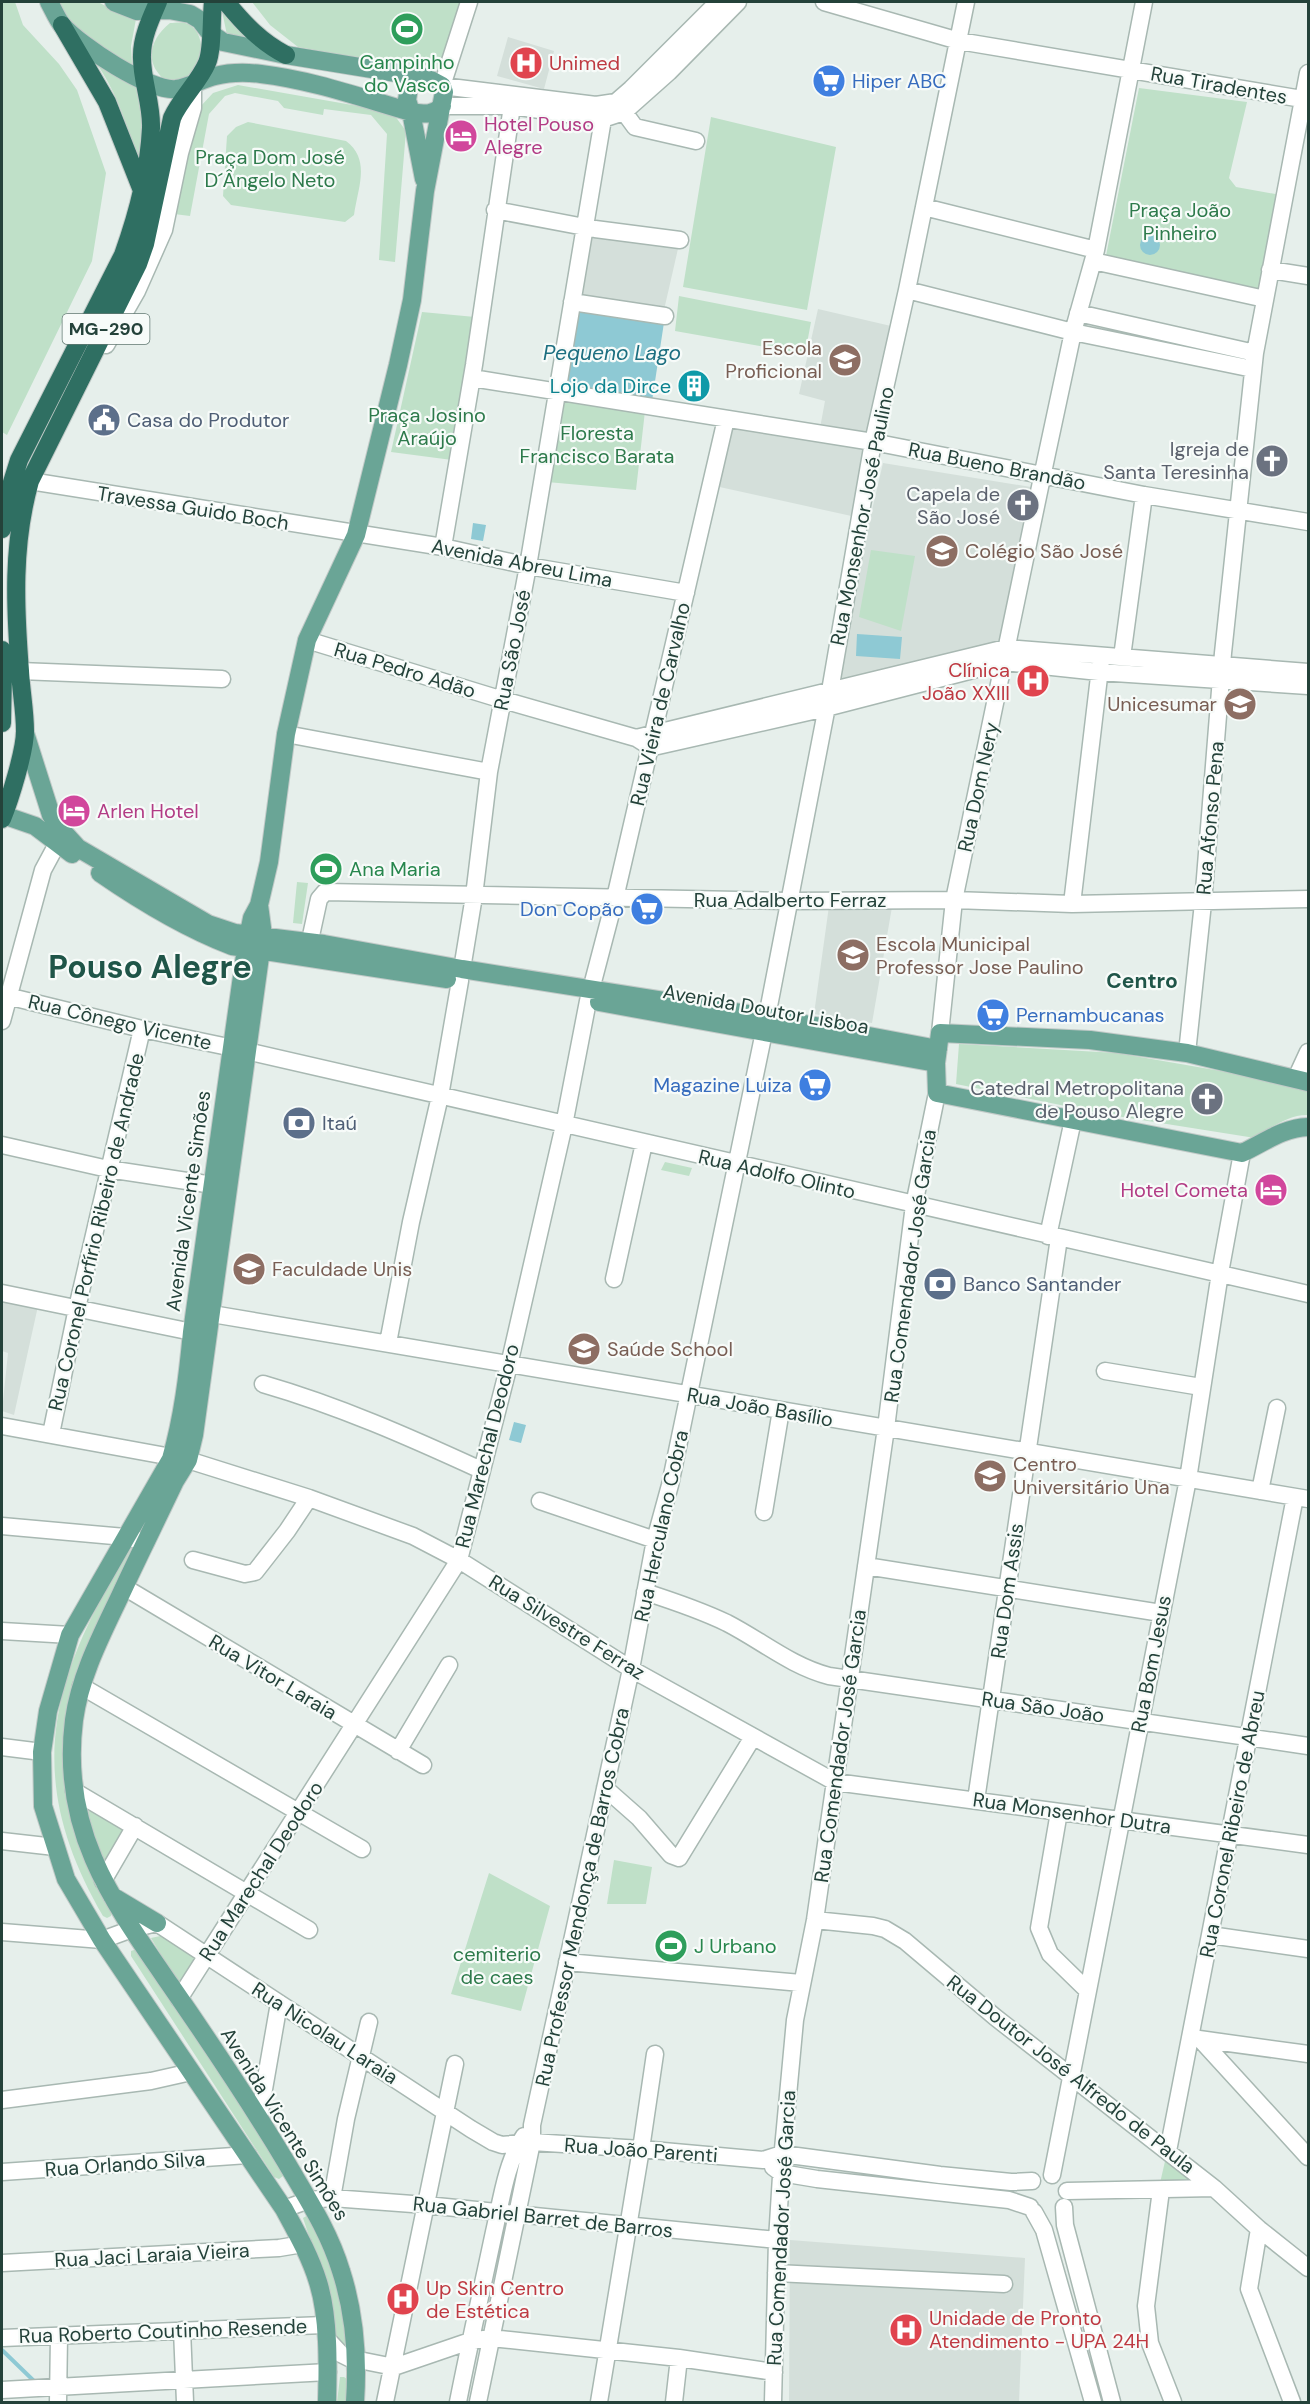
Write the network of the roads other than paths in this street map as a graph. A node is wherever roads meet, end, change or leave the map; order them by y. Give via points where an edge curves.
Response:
1 (49, 2) edge
2 (114, 2) edge
3 (213, 2) edge
4 (226, 2) edge
5 (469, 2) edge
6 (718, 2) edge
7 (738, 2) edge
8 (824, 2) edge
9 (966, 2) edge
10 (1144, 2) edge
11 (156, 6) edge
12 (62, 25) junction
13 (210, 33) junction
14 (958, 41) junction
15 (286, 55) junction
16 (1130, 70) junction
17 (1308, 73) edge
18 (416, 77) junction
19 (146, 80) junction
20 (193, 84) junction
21 (442, 86) junction
22 (1306, 99) edge
23 (442, 106) junction
24 (512, 106) junction
25 (411, 112) junction
26 (624, 112) junction
27 (603, 119) junction
28 (696, 141) dead end
29 (141, 188) junction
30 (426, 190) junction
31 (924, 207) junction
32 (495, 210) junction
33 (584, 227) junction
34 (680, 240) dead end
35 (1094, 256) junction
36 (1270, 270) junction
37 (1308, 276) edge
38 (907, 290) junction
39 (1265, 299) junction
40 (572, 302) junction
41 (1078, 313) junction
42 (665, 316) dead end
43 (1073, 332) junction
44 (1254, 361) junction
45 (472, 378) junction
46 (557, 391) junction
47 (726, 419) junction
48 (873, 442) junction
49 (1042, 474) junction
50 (30, 481) junction
51 (1144, 495) junction
52 (1238, 509) junction
53 (1308, 522) edge
54 (2, 529) edge
55 (357, 535) junction
56 (443, 547) junction
57 (8, 566) edge
58 (528, 566) junction
59 (686, 593) junction
60 (307, 640) junction
61 (2, 650) edge
62 (1005, 655) junction
63 (1122, 657) junction
64 (1100, 663) junction
65 (20, 671) junction
66 (1222, 672) junction
67 (1308, 672) edge
68 (222, 680) dead end
69 (1308, 686) edge
70 (830, 691) junction
71 (503, 700) junction
72 (826, 708) junction
73 (734, 722) junction
74 (2, 723) edge
75 (26, 733) junction
76 (286, 734) junction
77 (646, 740) junction
78 (489, 772) junction
79 (5, 812) edge
80 (62, 840) junction
81 (474, 896) junction
82 (615, 898) junction
83 (1308, 899) edge
84 (954, 900) junction
85 (788, 901) junction
86 (1203, 903) junction
87 (1072, 904) junction
88 (254, 942) junction
89 (308, 950) junction
90 (461, 975) junction
91 (590, 995) junction
92 (8, 996) junction
93 (2, 1021) edge
94 (766, 1024) junction
95 (142, 1029) junction
96 (938, 1048) junction
97 (240, 1050) junction
98 (1308, 1052) edge
99 (1187, 1053) junction
100 (1302, 1080) edge
101 (937, 1093) junction
102 (440, 1096) junction
103 (1073, 1120) junction
104 (564, 1125) junction
105 (1308, 1127) edge
106 (644, 1143) junction
107 (2, 1145) edge
108 (1242, 1152) junction
109 (736, 1165) junction
110 (108, 1169) junction
111 (213, 1185) junction
112 (914, 1205) junction
113 (1054, 1237) junction
114 (1220, 1273) junction
115 (614, 1279) dead end
116 (2, 1293) edge
117 (1308, 1294) edge
118 (77, 1308) junction
119 (212, 1314) junction
120 (192, 1332) junction
121 (388, 1343) junction
122 (509, 1365) junction
123 (1105, 1371) dead end
124 (263, 1384) dead end
125 (1201, 1387) junction
126 (689, 1394) junction
127 (1276, 1408) dead end
128 (781, 1410) junction
129 (2, 1426) edge
130 (886, 1428) junction
131 (51, 1434) junction
132 (1028, 1452) junction
133 (180, 1460) junction
134 (481, 1470) junction
135 (1188, 1479) junction
136 (1260, 1491) junction
137 (1305, 1497) edge
138 (309, 1498) junction
139 (540, 1502) dead end
140 (764, 1512) dead end
141 (2, 1526) edge
142 (125, 1537) junction
143 (655, 1540) junction
144 (146, 1542) junction
145 (193, 1560) dead end
146 (459, 1560) junction
147 (866, 1566) junction
148 (124, 1587) junction
149 (1008, 1588) junction
150 (645, 1592) junction
151 (1161, 1613) junction
152 (2, 1631) edge
153 (70, 1635) junction
154 (449, 1665) dead end
155 (631, 1669) junction
156 (849, 1678) junction
157 (81, 1686) junction
158 (991, 1699) junction
159 (1139, 1721) junction
160 (354, 1725) junction
161 (753, 1737) junction
162 (1249, 1737) junction
163 (1308, 1746) edge
164 (2, 1747) edge
165 (398, 1751) junction
166 (42, 1752) junction
167 (423, 1766) dead end
168 (835, 1782) junction
169 (605, 1788) junction
170 (74, 1791) junction
171 (976, 1800) junction
172 (1059, 1812) junction
173 (298, 1813) junction
174 (1120, 1820) junction
175 (135, 1826) junction
176 (1230, 1835) junction
177 (2, 1841) edge
178 (1308, 1845) edge
179 (55, 1847) junction
180 (362, 1849) dead end
181 (106, 1888) junction
182 (247, 1893) junction
183 (815, 1920) junction
184 (157, 1923) junction
185 (132, 1929) junction
186 (309, 1930) dead end
187 (2, 1932) edge
188 (1210, 1935) junction
189 (102, 1940) junction
190 (1308, 1949) edge
191 (207, 1955) junction
192 (567, 1962) junction
193 (801, 1983) junction
194 (1088, 1991) junction
195 (179, 1999) junction
196 (279, 2003) junction
197 (369, 2022) dead end
198 (1196, 2039) junction
199 (655, 2054) dead end
200 (1308, 2054) edge
201 (361, 2057) junction
202 (455, 2064) dead end
203 (191, 2072) junction
204 (1072, 2077) junction
205 (2, 2100) edge
206 (445, 2111) junction
207 (259, 2118) junction
208 (528, 2137) junction
209 (641, 2149) junction
210 (1168, 2151) junction
211 (782, 2154) junction
212 (248, 2155) junction
213 (1308, 2157) edge
214 (763, 2160) junction
215 (2, 2172) edge
216 (781, 2173) junction
217 (1052, 2175) junction
218 (1032, 2181) junction
219 (1214, 2188) junction
220 (1161, 2190) junction
221 (332, 2198) junction
222 (1066, 2199) junction
223 (309, 2200) junction
224 (426, 2205) junction
225 (284, 2209) junction
226 (1032, 2209) junction
227 (499, 2212) junction
228 (516, 2213) junction
229 (627, 2224) junction
230 (1259, 2229) junction
231 (777, 2240) junction
232 (303, 2244) junction
233 (2, 2263) edge
234 (1308, 2268) edge
235 (776, 2273) junction
236 (1004, 2284) dead end
237 (182, 2330) junction
238 (326, 2332) junction
239 (59, 2336) junction
240 (2, 2338) edge
241 (491, 2338) junction
242 (470, 2341) junction
243 (607, 2350) junction
244 (679, 2358) junction
245 (357, 2361) junction
246 (394, 2367) junction
247 (328, 2372) junction
248 (774, 2372) junction
249 (185, 2382) junction
250 (2, 2390) edge
251 (58, 2396) edge
252 (185, 2403) edge
253 (327, 2403) edge
254 (355, 2403) edge
255 (385, 2403) edge
256 (458, 2403) edge
257 (478, 2403) edge
258 (599, 2403) edge
259 (674, 2403) edge
260 (773, 2403) edge
261 (1093, 2403) edge
262 (1112, 2403) edge
263 (1173, 2403) edge
264 (1292, 2403) edge

1 - 12 main road
2 - 11 main road via 137,11
3 - 13 highway, MG-290
4 - 15 highway via 267,45
5 - 21 street
6 - 21 street via 616,102 596,105
7 - 26 street
8 - 14 street, Rua Tiradentes
9 - 14 street, Rua Monsenhor José Paulino
10 - 16 street
11 - 13 main road via 184,12 200,20
11 - 19 highway, MG-290 via 143,42
12 - 19 main road via 110,63
12 - 29 highway via 107,102
13 - 15 main road via 223,42
13 - 20 highway, MG-290 via 207,63
14 - 16 street, Rua Tiradentes
14 - 31 street, Rua Monsenhor José Paulino
15 - 18 main road
16 - 22 street, Rua Tiradentes
16 - 35 street
17 - 22 street
18 - 21 main road
18 - 25 main road via 407,100
19 - 20 main road via 166,89
19 - 29 highway, MG-290 via 151,128
20 - 25 main road via 237,72 263,74
20 - 50 highway, MG-290 via 172,118 142,254
21 - 23 main road
22 - 36 street
23 - 24 street
23 - 25 main road via 435,113
23 - 30 main road
24 - 27 street
24 - 32 street
25 - 30 main road
26 - 27 street
26 - 28 street via 635,127
27 - 33 street, Rua São José
29 - 54 highway, MG-290 via 123,255 19,460
30 - 55 main road, Avenida Vicente Simões via 412,300
31 - 35 street
31 - 38 street, Rua Monsenhor José Paulino
32 - 33 street
32 - 45 street
33 - 34 street
33 - 40 street, Rua São José
35 - 39 street
35 - 41 street
36 - 37 street
36 - 39 street
38 - 43 street
38 - 48 street, Rua Monsenhor José Paulino
39 - 44 street
40 - 42 street
40 - 46 street, Rua São José
41 - 43 street
41 - 44 street
43 - 44 street
43 - 49 street, Rua Dom Nery
44 - 52 street, Rua Afonso Pena
45 - 46 street, Rua Bueno Brandão
45 - 56 street
46 - 47 street, Rua Bueno Brandão
46 - 58 street, Rua São José
47 - 48 street, Rua Bueno Brandão
47 - 59 street, Rua Vieira de Carvalho
48 - 49 street, Rua Bueno Brandão
48 - 70 street, Rua Monsenhor José Paulino
49 - 51 street, Rua Bueno Brandão
49 - 62 street, Rua Dom Nery
50 - 55 street, Travessa Guido Boch
50 - 57 highway, MG-290
51 - 52 street, Rua Bueno Brandão
51 - 63 street
52 - 53 street, Rua Bueno Brandão
52 - 66 street, Rua Afonso Pena
55 - 56 street, Avenida Abreu Lima
55 - 60 main road, Avenida Vicente Simões
56 - 58 street, Avenida Abreu Lima
57 - 65 highway, MG-290
58 - 59 street, Avenida Abreu Lima
58 - 71 street, Rua São José
59 - 77 street, Rua Vieira de Carvalho
60 - 71 street, Rua Pedro Adão
60 - 76 main road, Avenida Vicente Simões
61 - 74 highway
62 - 64 street
62 - 70 street
62 - 72 street
62 - 84 street, Rua Dom Nery
63 - 64 street
63 - 66 street
64 - 66 street
64 - 87 street
65 - 68 street
65 - 75 highway, MG-290
66 - 67 street
66 - 69 street
66 - 86 street, Rua Afonso Pena
70 - 72 street, Rua Monsenhor José Paulino
70 - 73 street
71 - 77 street, Rua Pedro Adão
71 - 78 street, Rua São José
72 - 73 street
72 - 85 street, Rua Monsenhor José Paulino
73 - 77 street
75 - 79 highway, MG-290
75 - 80 main road
76 - 78 street
76 - 88 main road, Avenida Vicente Simões via 269,862 252,918
77 - 82 street, Rua Vieira de Carvalho
78 - 81 street, Rua São José
79 - 80 main road, Avenida Doutor Lisboa
80 - 88 main road, Avenida Doutor Lisboa via 141,902 232,946
80 - 92 street via 43,870
81 - 82 street, Rua Adalberto Ferraz
81 - 89 street, Rua Adalberto Ferraz via 325,892 319,899
81 - 90 street, Rua São José
82 - 85 street, Rua Adalberto Ferraz
82 - 91 street, Rua Vieira de Carvalho
83 - 86 street, Rua Adalberto Ferraz
84 - 85 street, Rua Adalberto Ferraz
84 - 87 street, Rua Adalberto Ferraz
84 - 96 street, Rua Dom Nery
85 - 94 street, Rua Monsenhor José Paulino
86 - 87 street, Rua Adalberto Ferraz
86 - 99 street, Rua Afonso Pena
88 - 89 main road, Avenida Doutor Lisboa
88 - 97 main road, Avenida Vicente Simões
89 - 90 main road, Avenida Doutor Lisboa
90 - 91 main road, Avenida Doutor Lisboa
90 - 102 street, Rua São José
91 - 94 main road, Avenida Doutor Lisboa
91 - 104 street, Rua Marechal Deodoro
92 - 93 street
92 - 95 street, Rua Cônego Vicente
94 - 96 main road, Avenida Doutor Lisboa
94 - 109 street, Rua Herculano Cobra
95 - 97 street, Rua Cônego Vicente
95 - 110 street, Rua Coronel Porfírio Ribeiro de Andrade
96 - 99 main road, Avenida Doutor Lisboa via 1082,1039
96 - 101 main road
97 - 102 street, Rua Adolfo Olinto
97 - 111 main road, Avenida Vicente Simões
97 - 119 main road, Avenida Vicente Simões
98 - 100 street
99 - 100 main road, Avenida Doutor Lisboa
101 - 103 main road
101 - 112 street, Rua Comendador José Garcia
102 - 104 street, Rua Adolfo Olinto
102 - 121 street, Rua São José
103 - 108 main road
103 - 113 street, Rua Dom Assis
104 - 106 street, Rua Adolfo Olinto
104 - 122 street, Rua Marechal Deodoro
105 - 108 main road via 1281,1131
106 - 109 street, Rua Adolfo Olinto
106 - 115 street
107 - 110 street
108 - 114 street, Rua Bom Jesus
109 - 112 street, Rua Adolfo Olinto
109 - 126 street, Rua Herculano Cobra
110 - 111 street
110 - 118 street, Rua Coronel Porfírio Ribeiro de Andrade
111 - 120 main road, Avenida Vicente Simões
112 - 113 street, Rua Adolfo Olinto
112 - 130 street, Rua Comendador José Garcia
113 - 114 street, Rua Adolfo Olinto
113 - 132 street, Rua Dom Assis
114 - 117 street, Rua Adolfo Olinto
114 - 125 street, Rua Bom Jesus
116 - 118 street
118 - 120 street
118 - 131 street, Rua Coronel Porfírio Ribeiro de Andrade
119 - 121 street, Rua João Basílio
119 - 133 main road, Avenida Vicente Simões via 194,1435
120 - 133 main road, Avenida Vicente Simões
121 - 122 street, Rua João Basílio
122 - 126 street, Rua João Basílio
122 - 134 street, Rua Marechal Deodoro
123 - 125 street
124 - 134 street via 371,1420
125 - 135 street, Rua Bom Jesus
126 - 128 street, Rua João Basílio
126 - 143 street, Rua Herculano Cobra
127 - 136 street
128 - 130 street, Rua João Basílio
128 - 140 street
129 - 131 street, Rua Silvestre Ferraz
130 - 132 street, Rua João Basílio
130 - 147 street, Rua Comendador José Garcia
131 - 133 street, Rua Silvestre Ferraz
132 - 135 street, Rua João Basílio
132 - 149 street, Rua Dom Assis
133 - 138 street, Rua Silvestre Ferraz
133 - 142 main road, Avenida Vicente Simões
133 - 144 main road, Avenida Vicente Simões via 175,1481
134 - 146 street, Rua Marechal Deodoro
135 - 136 street, Rua João Basílio
135 - 151 street, Rua Bom Jesus
136 - 137 street, Rua João Basílio
137 - 162 street, Rua Coronel Ribeiro de Abreu
138 - 145 street via 255,1572 245,1574
138 - 146 street, Rua Silvestre Ferraz via 413,1536
139 - 143 street
141 - 142 street
142 - 144 street
142 - 153 main road, Avenida Vicente Simões
143 - 150 street, Rua Herculano Cobra
144 - 148 main road, Avenida Vicente Simões
146 - 155 street, Rua Silvestre Ferraz
146 - 160 street, Rua Marechal Deodoro
147 - 149 street
147 - 156 street, Rua Comendador José Garcia
148 - 157 main road, Avenida Vicente Simões
148 - 160 street, Rua Vitor Laraia
149 - 151 street
149 - 158 street, Rua Dom Assis
150 - 155 street, Rua Herculano Cobra
150 - 156 street, Rua São João via 688,1605 728,1624 812,1672
151 - 159 street, Rua Bom Jesus
152 - 153 street
153 - 166 main road, Avenida Vicente Simões via 48,1711
154 - 165 street
155 - 161 street, Rua Silvestre Ferraz
155 - 169 street, Rua Professor Mendonça de Barros Cobra
156 - 158 street, Rua São João
156 - 168 street, Rua Comendador José Garcia
157 - 170 main road, Avenida Vicente Simões via 71,1750
157 - 173 street
158 - 159 street, Rua São João
158 - 171 street, Rua Dom Assis
159 - 162 street, Rua São João
159 - 174 street, Rua Bom Jesus
160 - 165 street, Rua Vitor Laraia
160 - 173 street, Rua Marechal Deodoro
161 - 168 street, Rua Silvestre Ferraz
161 - 169 street via 682,1856 677,1858
162 - 163 street, Rua São João
162 - 176 street, Rua Coronel Ribeiro de Abreu
164 - 166 street
165 - 167 street, Rua Vitor Laraia
166 - 179 main road, Avenida Vicente Simões via 43,1806
168 - 171 street, Rua Monsenhor Dutra
168 - 183 street, Rua Comendador José Garcia
169 - 192 street, Rua Professor Mendonça de Barros Cobra
170 - 175 street
170 - 181 main road, Avenida Vicente Simões via 84,1838
171 - 172 street, Rua Monsenhor Dutra
172 - 174 street, Rua Monsenhor Dutra
172 - 194 street via 1039,1928 1050,1954
173 - 180 street
173 - 182 street, Rua Marechal Deodoro
174 - 176 street, Rua Monsenhor Dutra
174 - 194 street, Rua Bom Jesus
175 - 181 street
175 - 182 street
176 - 178 street, Rua Monsenhor Dutra
176 - 188 street, Rua Coronel Ribeiro de Abreu
177 - 179 street
179 - 189 main road, Avenida Vicente Simões via 66,1880
181 - 184 main road
181 - 185 main road, Avenida Vicente Simões
182 - 186 street
182 - 191 street, Rua Marechal Deodoro
183 - 193 street, Rua Comendador José Garcia
183 - 204 street, Rua Doutor José Alfredo de Paula via 873,1926 905,1941
184 - 185 street
184 - 191 street, Rua Nicolau Laraia
185 - 189 street
185 - 195 main road, Avenida Vicente Simões
187 - 189 street
188 - 190 street
188 - 198 street, Rua Coronel Ribeiro de Abreu
189 - 203 main road, Avenida Vicente Simões
191 - 195 street, Rua Marechal Deodoro
191 - 196 street, Rua Nicolau Laraia
192 - 193 street
192 - 208 street, Rua Professor Mendonça de Barros Cobra
193 - 211 street, Rua Comendador José Garcia
194 - 204 street, Rua Bom Jesus
195 - 207 main road, Avenida Vicente Simões
196 - 201 street, Rua Nicolau Laraia
196 - 207 street
197 - 201 street
198 - 200 street
198 - 210 street, Rua Coronel Ribeiro de Abreu
198 - 213 street
199 - 209 street
201 - 206 street, Rua Nicolau Laraia
201 - 221 street
202 - 206 street
203 - 205 street via 151,2081
203 - 212 main road, Avenida Vicente Simões
204 - 210 street, Rua Doutor José Alfredo de Paula
204 - 217 street, Rua Bom Jesus
206 - 208 street, Rua Nicolau Laraia via 502,2145
206 - 224 street
207 - 223 main road, Avenida Vicente Simões
208 - 209 street, Rua João Parenti
208 - 227 street
208 - 228 street
209 - 214 street, Rua João Parenti
209 - 229 street
210 - 219 street, Rua Doutor José Alfredo de Paula
211 - 214 street, Rua João Parenti
211 - 216 street, Rua Comendador José Garcia
211 - 218 street via 978,2179
212 - 215 street, Rua Orlando Silva
212 - 225 main road, Avenida Vicente Simões
214 - 216 street
216 - 226 street via 1009,2200
216 - 231 street, Rua Comendador José Garcia
217 - 218 street
217 - 222 street via 1062,2180
218 - 226 street via 1026,2193
219 - 220 street
219 - 230 street, Rua Doutor José Alfredo de Paula
220 - 222 street
220 - 263 street via 1146,2306 1150,2343
221 - 223 street, Rua Gabriel Barret de Barros
221 - 224 street, Rua Gabriel Barret de Barros
222 - 226 street via 1054,2215
222 - 262 street via 1065,2225
223 - 225 street, Rua Gabriel Barret de Barros
223 - 245 main road, Avenida Vicente Simões via 342,2274
224 - 227 street, Rua Gabriel Barret de Barros
224 - 246 street
225 - 232 main road, Avenida Vicente Simões
226 - 261 street via 1044,2230
227 - 228 street, Rua Gabriel Barret de Barros
227 - 242 street
228 - 229 street, Rua Gabriel Barret de Barros
228 - 241 street
229 - 231 street, Rua Gabriel Barret de Barros
229 - 243 street
230 - 234 street, Rua Doutor José Alfredo de Paula
230 - 264 street via 1249,2289
231 - 235 street, Rua Comendador José Garcia
232 - 233 street, Rua Jaci Laraia Vieira
232 - 238 main road, Avenida Vicente Simões via 318,2283
235 - 236 street
235 - 248 street, Rua Comendador José Garcia
237 - 238 street, Rua Roberto Coutinho Resende
237 - 239 street, Rua Roberto Coutinho Resende
237 - 249 street
238 - 245 street via 341,2354
238 - 247 main road, Avenida Vicente Simões
239 - 240 street, Rua Roberto Coutinho Resende
239 - 251 street
241 - 242 street
241 - 243 street
241 - 257 street
242 - 246 street
242 - 256 street
243 - 244 street
243 - 258 street
244 - 248 street
244 - 259 street
245 - 246 street
245 - 254 main road, Avenida Vicente Simões
246 - 255 street
247 - 249 street
247 - 253 main road, Avenida Vicente Simões
248 - 260 street, Rua Comendador José Garcia
249 - 251 street
249 - 252 street
250 - 251 street

